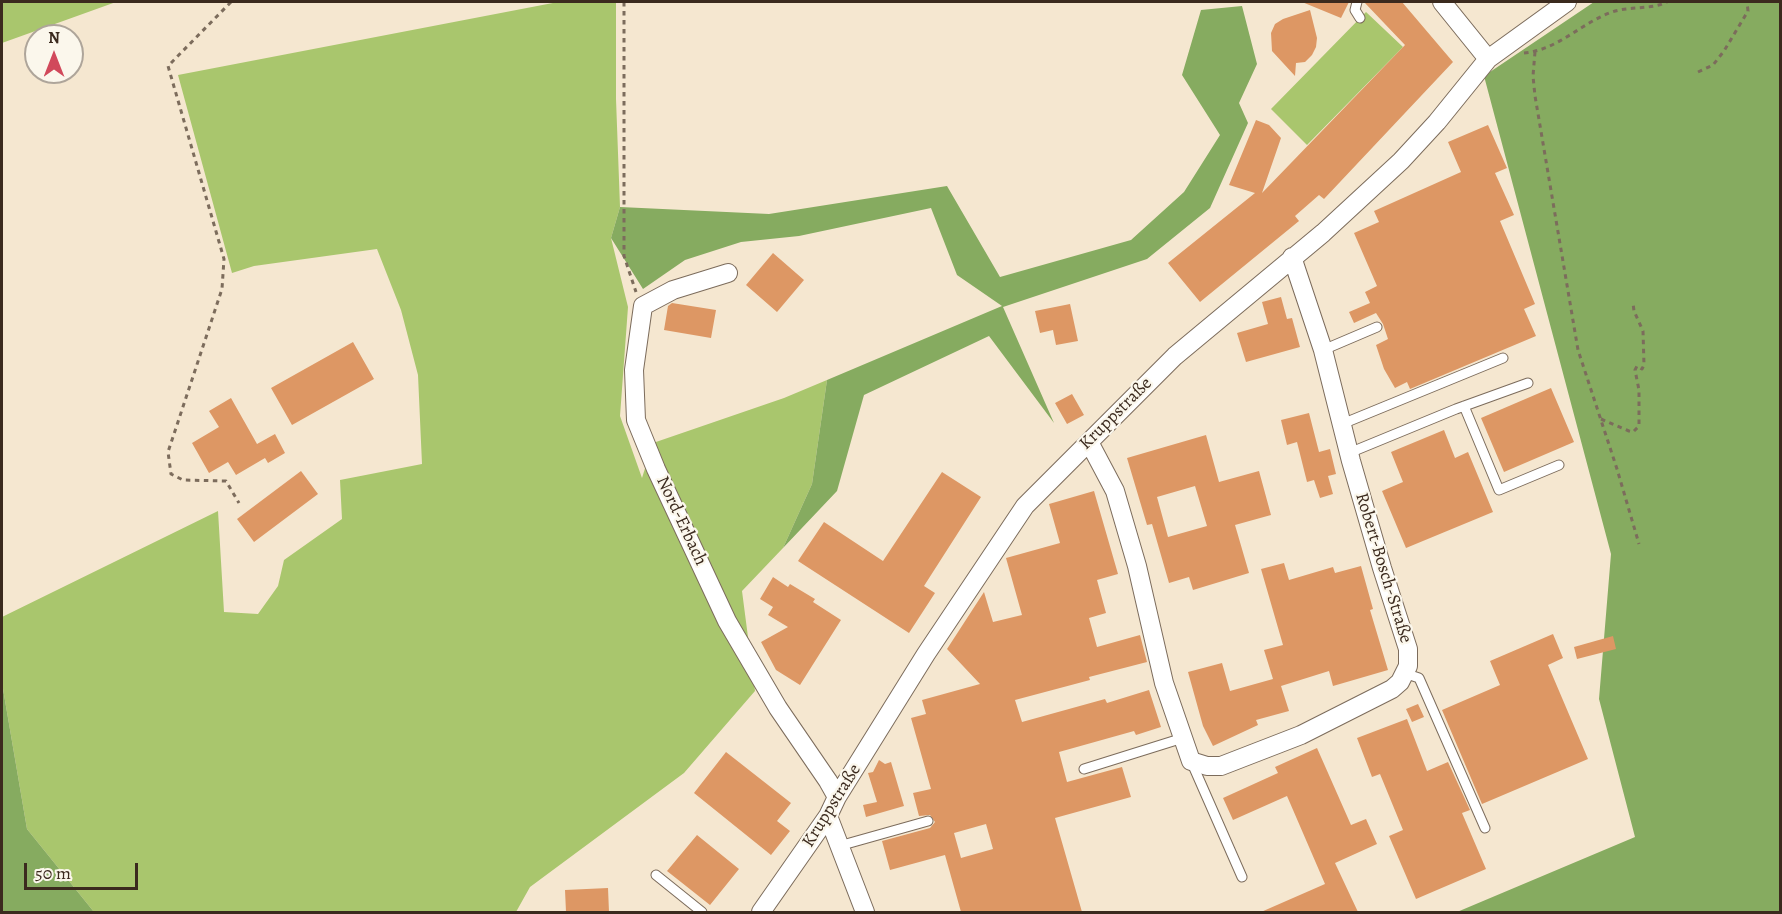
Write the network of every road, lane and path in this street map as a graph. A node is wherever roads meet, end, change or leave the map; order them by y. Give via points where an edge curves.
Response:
1 (231, 2) edge
2 (624, 2) edge
3 (1357, 2) edge
4 (1442, 2) edge
5 (1567, 2) edge
6 (1667, 2) edge
7 (1747, 2) edge
8 (1360, 18) dead end
9 (1535, 52) junction
10 (1495, 55) junction
11 (1698, 72) dead end
12 (1292, 257) junction
13 (728, 273) dead end
14 (1633, 303) dead end
15 (643, 306) junction
16 (1377, 327) dead end
17 (1323, 350) junction
18 (1503, 358) dead end
19 (1528, 383) dead end
20 (1464, 406) junction
21 (1601, 418) junction
22 (1342, 424) junction
23 (1089, 442) junction
24 (1349, 453) junction
25 (1559, 465) dead end
26 (239, 503) dead end
27 (1639, 544) dead end
28 (1404, 673) junction
29 (1183, 738) junction
30 (1191, 760) junction
31 (1084, 769) dead end
32 (837, 797) junction
33 (828, 816) junction
34 (928, 821) dead end
35 (1485, 828) dead end
36 (839, 846) junction
37 (656, 875) dead end
38 (1242, 877) dead end
39 (702, 912) edge
40 (762, 912) edge
41 (865, 912) edge

1 - 26 path via 168,66 224,259 222,289 168,452 171,474 183,480 226,481
2 - 15 path via 624,256
3 - 8 lane via 1355,10
4 - 10 street
5 - 10 street, Kruppstraße
6 - 9 path via 1614,12 1550,48
7 - 11 path via 1748,10 1724,51 1713,65
9 - 10 path
9 - 21 path via 1535,96 1578,350
10 - 12 street, Kruppstraße via 1401,160
12 - 17 street, Robert-Bosch-Straße
12 - 23 street, Kruppstraße via 1175,356
13 - 15 street via 673,290
14 - 21 path via 1643,331 1644,365 1635,370 1639,426 1633,432
15 - 32 street, Nord-Erbach via 634,370 636,420 728,621 778,708
16 - 17 lane
17 - 22 street, Robert-Bosch-Straße
18 - 22 lane
19 - 20 lane
20 - 24 lane
20 - 25 lane via 1499,490
21 - 27 path
22 - 24 street, Robert-Bosch-Straße
23 - 29 street via 1115,491 1164,683
23 - 32 street, Kruppstraße via 1013,523
24 - 28 street, Robert-Bosch-Straße via 1408,649
28 - 30 street via 1392,689 1301,735 1221,766
28 - 35 lane via 1419,678
29 - 30 street
29 - 31 lane
30 - 38 lane
32 - 33 street, Kruppstraße
33 - 36 street
33 - 40 street, Kruppstraße
34 - 36 lane
36 - 41 street
37 - 39 lane

